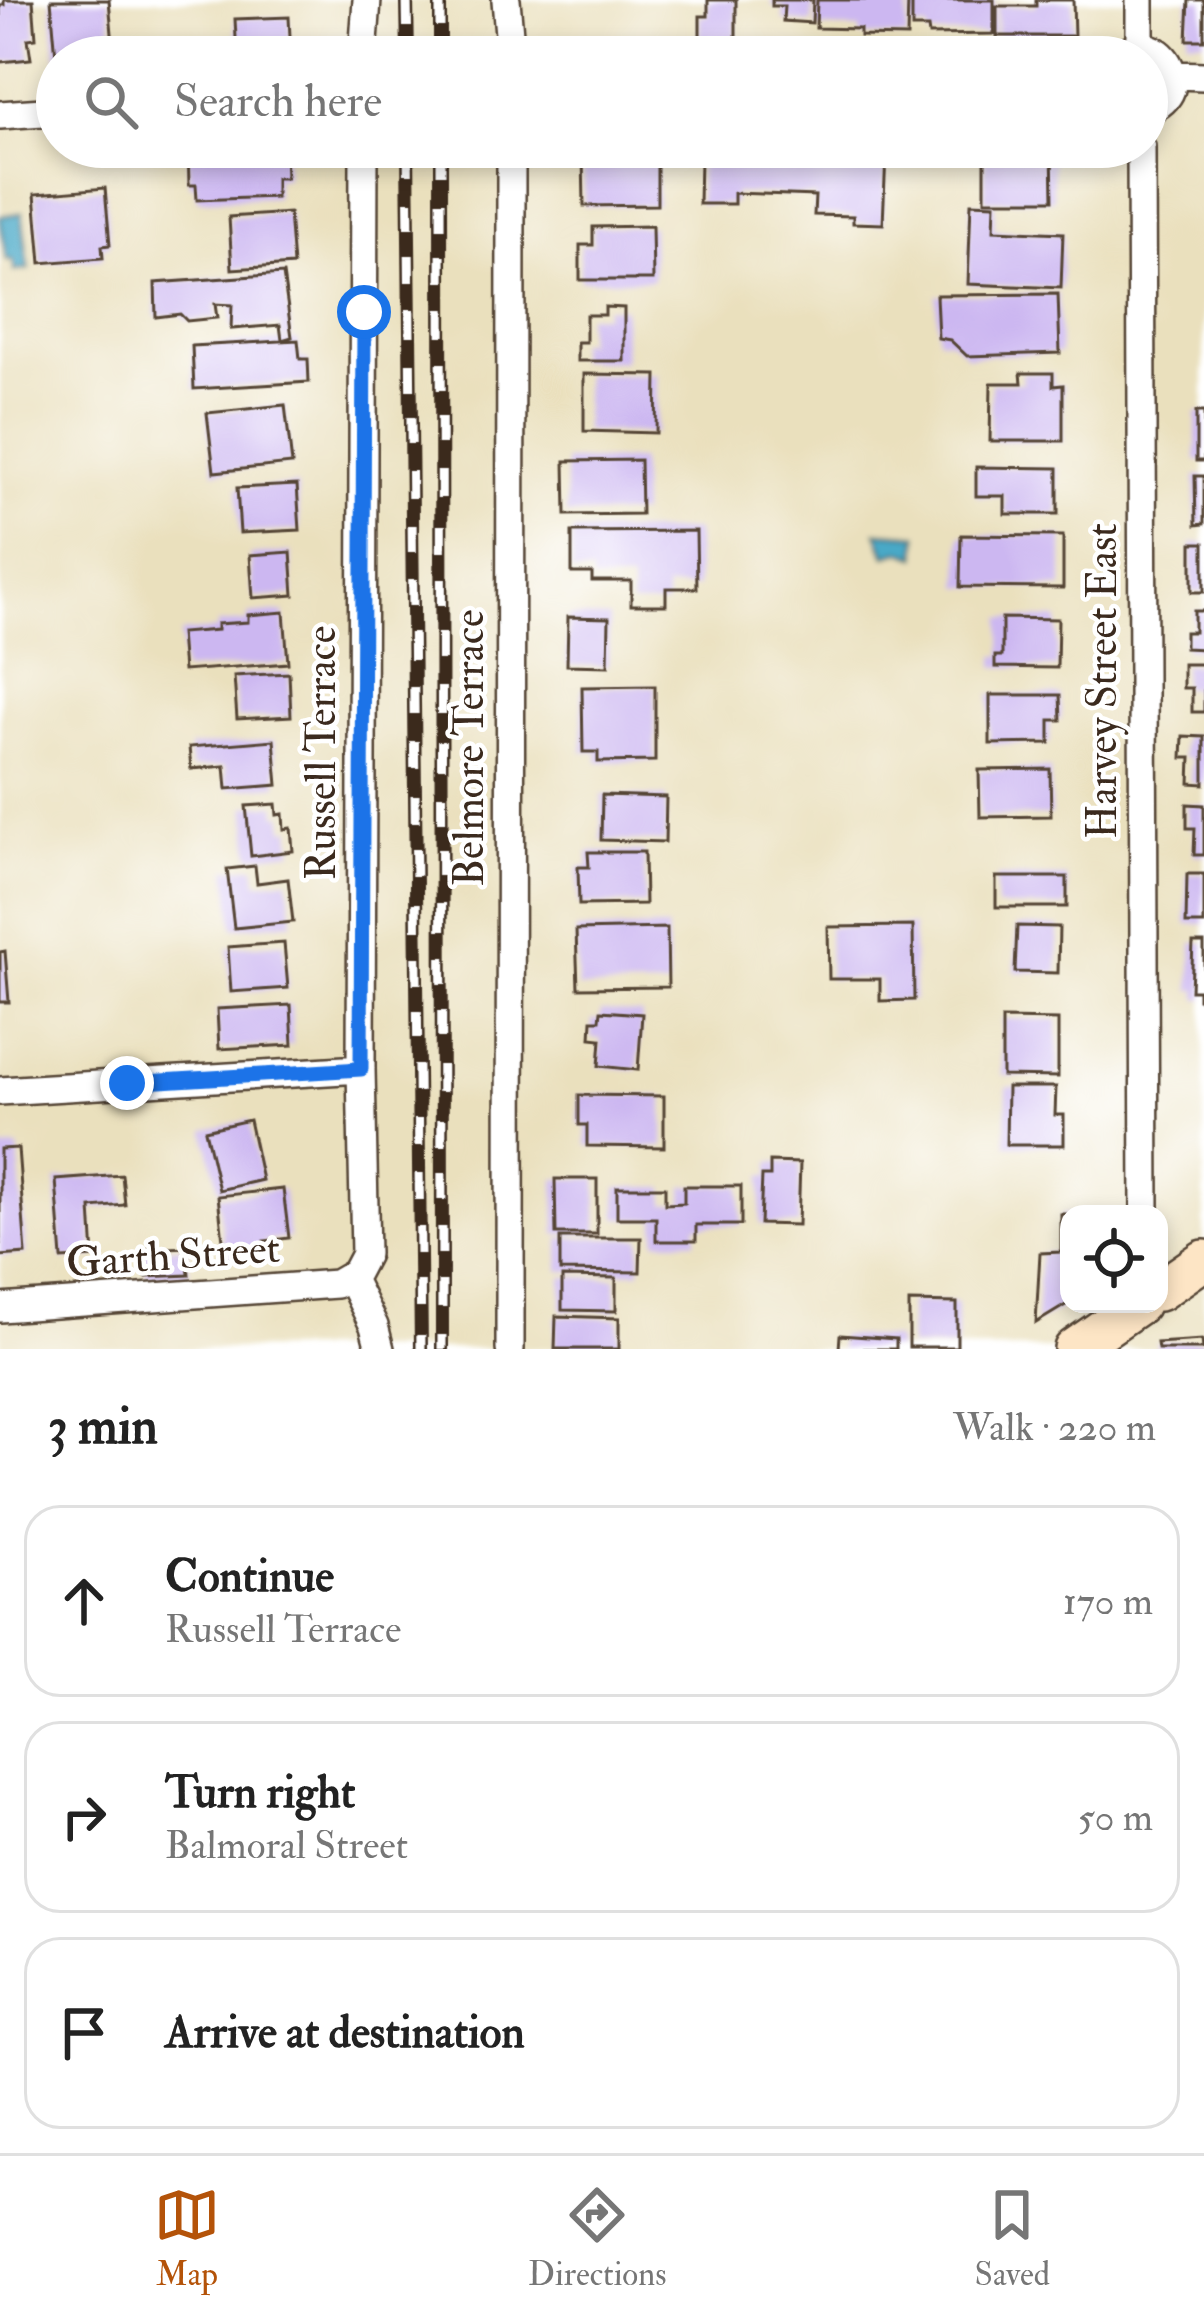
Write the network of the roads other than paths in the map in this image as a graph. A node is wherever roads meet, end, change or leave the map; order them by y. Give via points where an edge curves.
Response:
1 (367, 0) edge
2 (506, 0) edge
3 (1140, 0) edge
4 (364, 36) edge
5 (510, 36) edge
6 (1132, 36) edge
7 (1168, 62) edge
8 (1173, 75) junction
9 (1204, 76) edge
10 (1168, 95) edge
11 (36, 112) edge
12 (0, 115) edge
13 (364, 168) edge
14 (511, 168) edge
15 (1141, 168) edge
16 (361, 1069) junction
17 (0, 1090) edge
18 (1145, 1205) edge
19 (1204, 1260) edge
20 (350, 1277) junction
21 (1168, 1285) edge
22 (0, 1308) edge
23 (1123, 1326) edge
24 (380, 1349) edge
25 (509, 1349) edge
26 (1073, 1349) edge

1 - 4 street
2 - 5 street
3 - 6 street
7 - 8 street
8 - 9 street
8 - 10 street
11 - 12 street
13 - 16 street, Russell Terrace
14 - 25 street, Belmore Terrace
15 - 18 street, Harvey Street East
16 - 17 street
16 - 20 street, Russell Terrace via 364,1254
19 - 21 main road
20 - 22 street, Garth Street via 323,1286
20 - 24 street
23 - 26 main road

